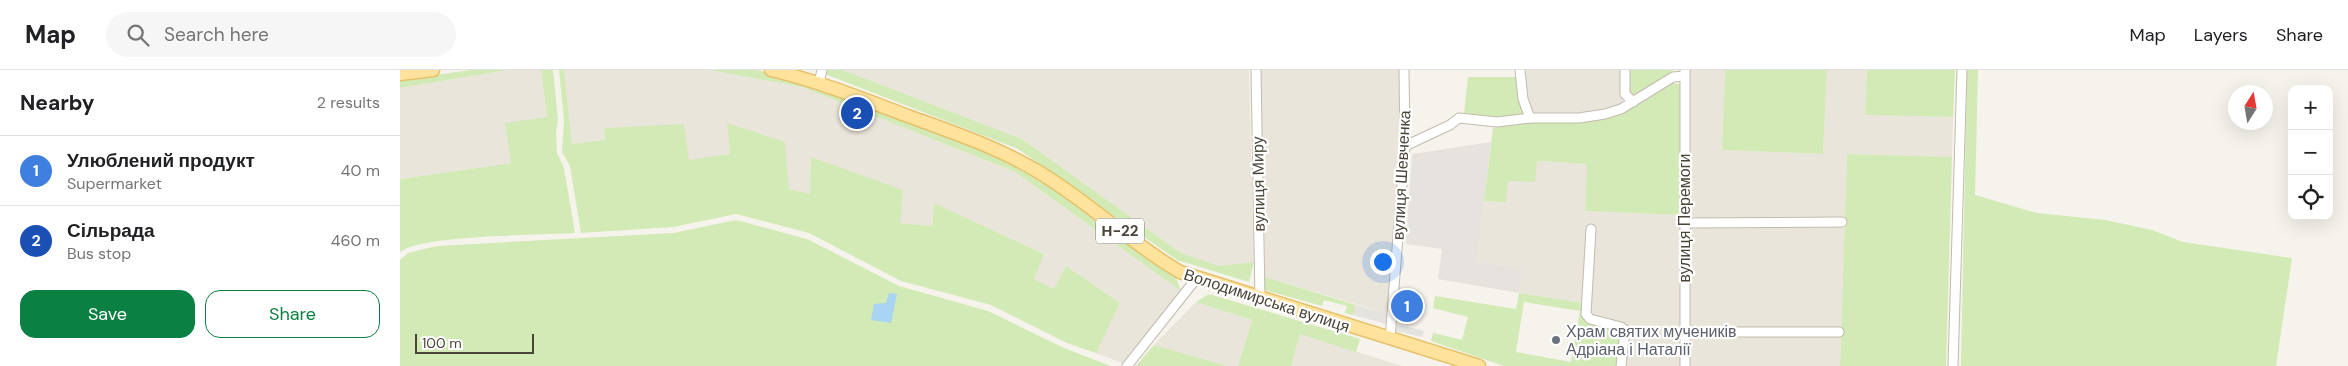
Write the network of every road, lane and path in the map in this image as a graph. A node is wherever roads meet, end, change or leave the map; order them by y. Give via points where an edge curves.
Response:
1 (433, 70) edge
2 (771, 70) edge
3 (822, 70) edge
4 (1256, 70) edge
5 (1404, 70) edge
6 (1520, 70) edge
7 (1625, 70) edge
8 (1962, 70) edge
9 (1685, 73) edge
10 (400, 74) edge
11 (819, 83) junction
12 (1633, 102) junction
13 (1530, 118) junction
14 (1405, 146) junction
15 (1842, 222) dead end
16 (1684, 223) junction
17 (1591, 229) dead end
18 (1196, 279) junction
19 (1260, 299) junction
20 (1685, 332) junction
21 (1839, 332) dead end
22 (1390, 339) junction
23 (1127, 366) edge
24 (1479, 366) edge
25 (1621, 366) edge
26 (1685, 366) edge
27 (1953, 366) edge

1 - 10 main road
2 - 11 main road, Володимирська вулиця / Н-22
3 - 11 street
4 - 19 street, вулиця Миру
5 - 14 street, вулиця Шевченка
6 - 13 street via 1523,99
7 - 12 street via 1625,94
8 - 27 street
9 - 12 street
9 - 16 street, вулиця Перемоги
11 - 18 main road, Володимирська вулиця / Н-22 via 975,141 1024,163 1150,253
12 - 13 street via 1605,114 1579,118
13 - 14 street via 1497,122 1459,118
14 - 22 street, вулиця Шевченка
15 - 16 street
16 - 20 street, вулиця Перемоги
17 - 25 street via 1586,314 1590,319 1625,330
18 - 19 main road, Володимирська вулиця / Н-22
18 - 23 street
19 - 22 main road, Володимирська вулиця / Н-22
20 - 21 street
20 - 26 street, вулиця Перемоги
22 - 24 main road, Володимирська вулиця / Н-22

